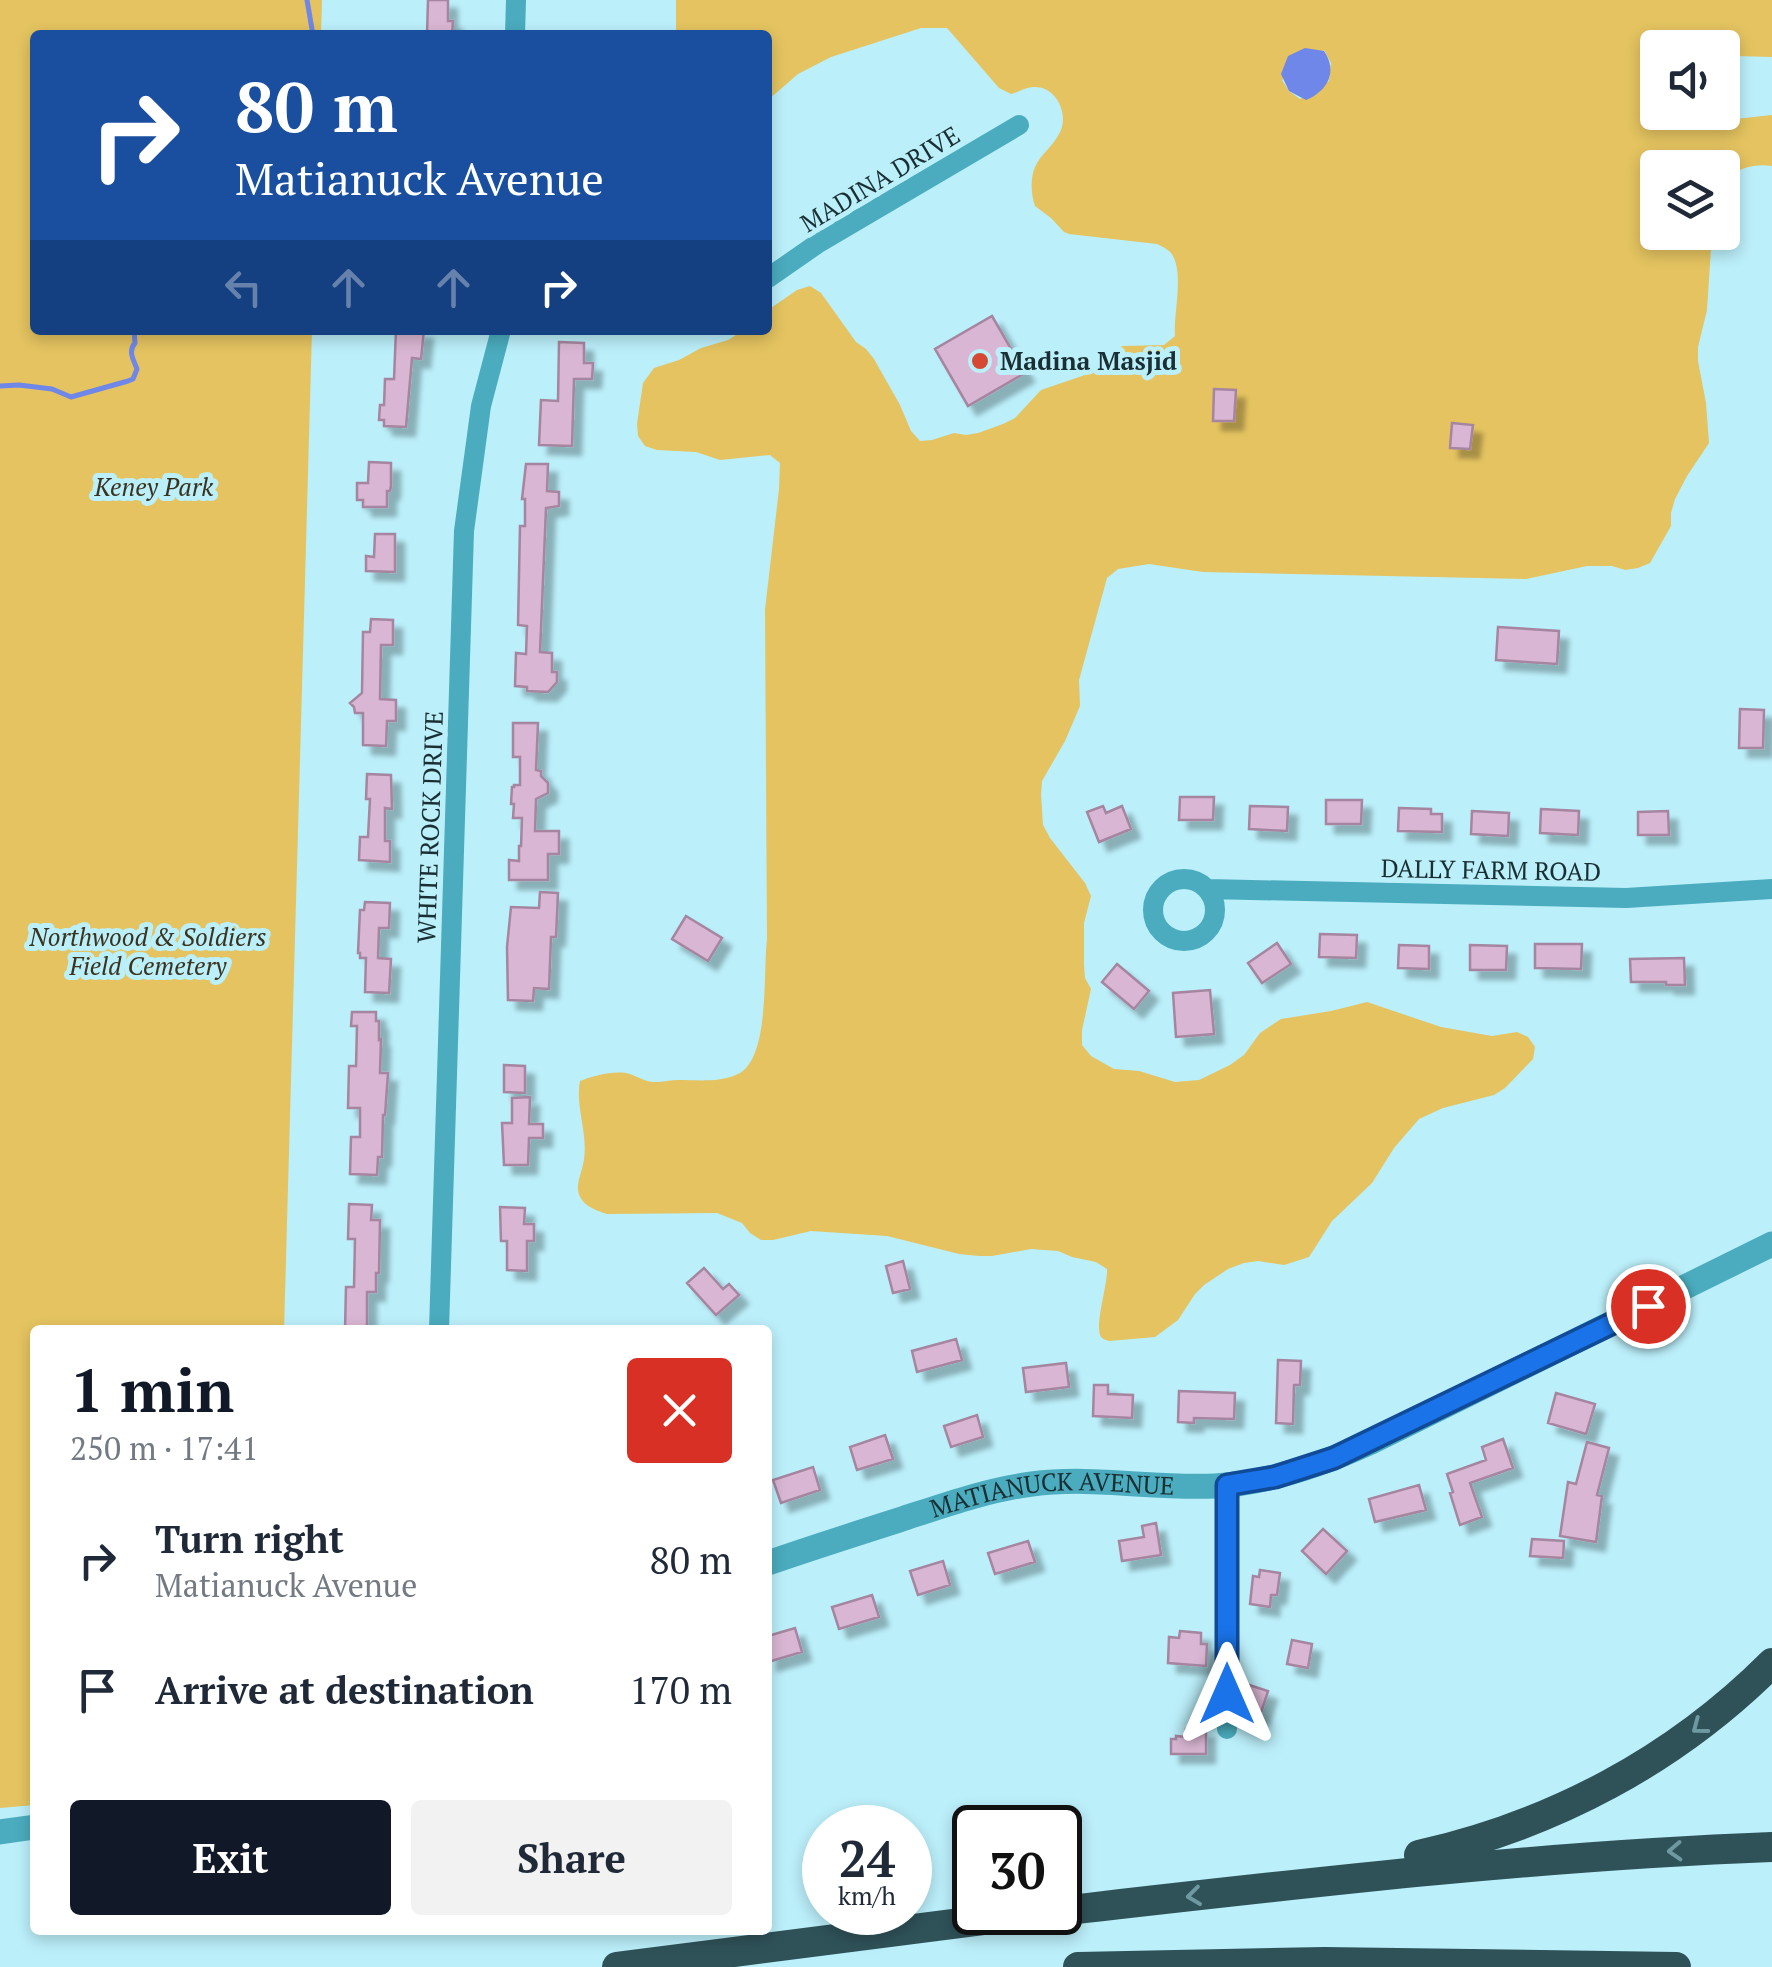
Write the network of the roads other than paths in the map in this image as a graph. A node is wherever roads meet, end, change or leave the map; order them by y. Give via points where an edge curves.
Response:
1 (516, 0) edge
2 (515, 30) edge
3 (1019, 125) dead end
4 (772, 275) edge
5 (499, 335) edge
6 (1208, 889) dead end
7 (1772, 889) edge
8 (1772, 1244) edge
9 (439, 1325) edge
10 (1227, 1485) junction
11 (772, 1561) edge
12 (1772, 1663) edge
13 (1227, 1729) dead end
14 (30, 1828) edge
15 (0, 1832) edge
16 (1772, 1847) edge
17 (1291, 1884) junction
18 (1082, 1908) edge
19 (952, 1924) edge
20 (616, 1967) edge
21 (1078, 1967) edge
22 (1676, 1967) edge

1 - 2 street
3 - 4 street, MADINA DRIVE
5 - 9 street, WHITE ROCK DRIVE via 481,406 464,531
6 - 7 street, DALLY FARM ROAD via 1626,898
8 - 10 street, MATIANUCK AVENUE via 1348,1452
10 - 11 street, MATIANUCK AVENUE via 1028,1485
10 - 13 street
12 -> 17 highway via 1679,1742 1556,1811 1464,1844
14 - 15 street
16 -> 17 highway via 1554,1858
17 -> 18 highway
19 - 20 highway
21 - 22 highway

